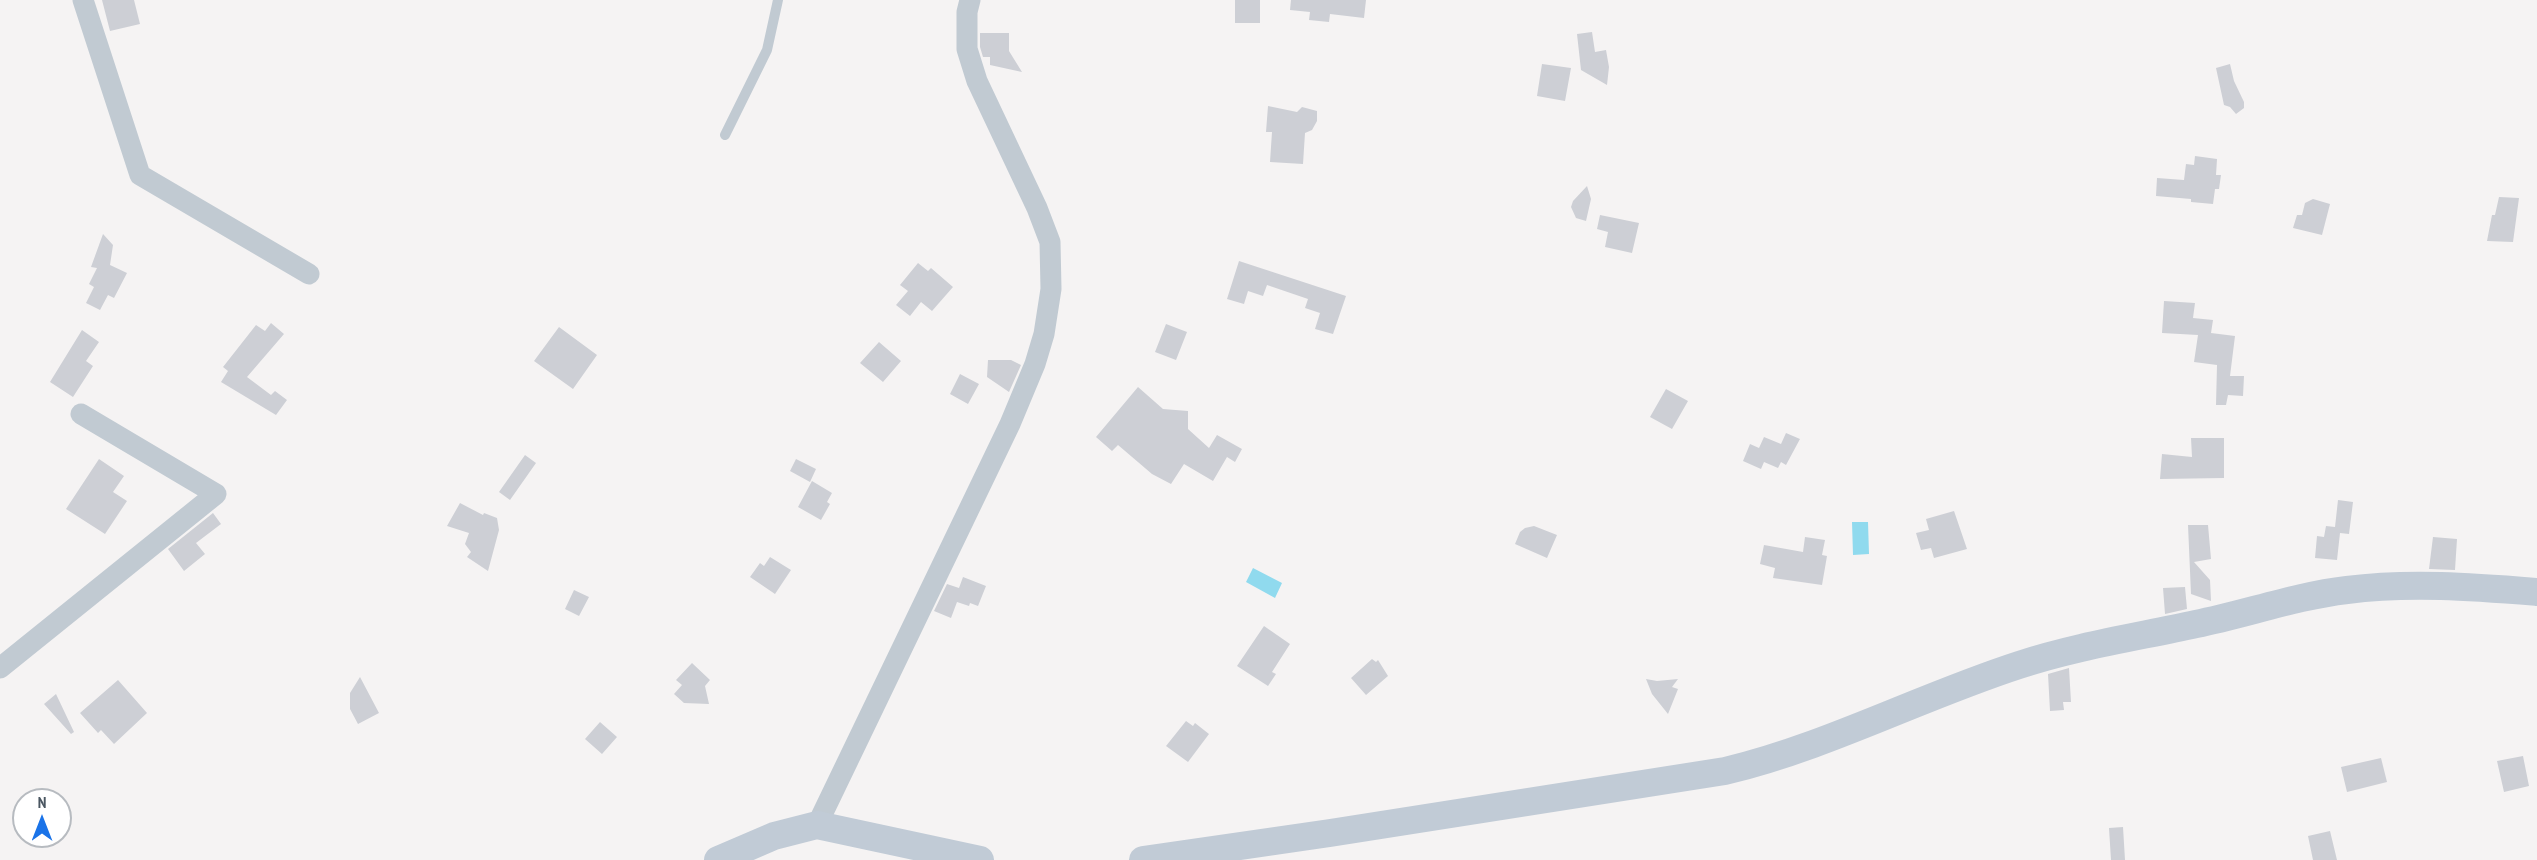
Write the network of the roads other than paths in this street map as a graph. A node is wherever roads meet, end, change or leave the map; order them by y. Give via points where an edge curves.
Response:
1 (83, 0) edge
2 (778, 0) edge
3 (970, 0) edge
4 (725, 135) dead end
5 (309, 274) dead end
6 (81, 414) dead end
7 (2537, 592) edge
8 (0, 668) edge
9 (817, 825) junction
10 (718, 860) edge
11 (980, 860) edge
12 (1143, 860) edge

1 - 5 street via 140,175
2 - 4 lane via 767,50
3 - 9 street via 967,49 977,81 1050,242 1051,290 1044,334 1010,424
6 - 8 street via 216,494
7 - 12 main road via 2417,584 2345,590 2090,645 2029,662 1800,749 1725,771
9 - 10 main road via 774,836
9 - 11 main road

